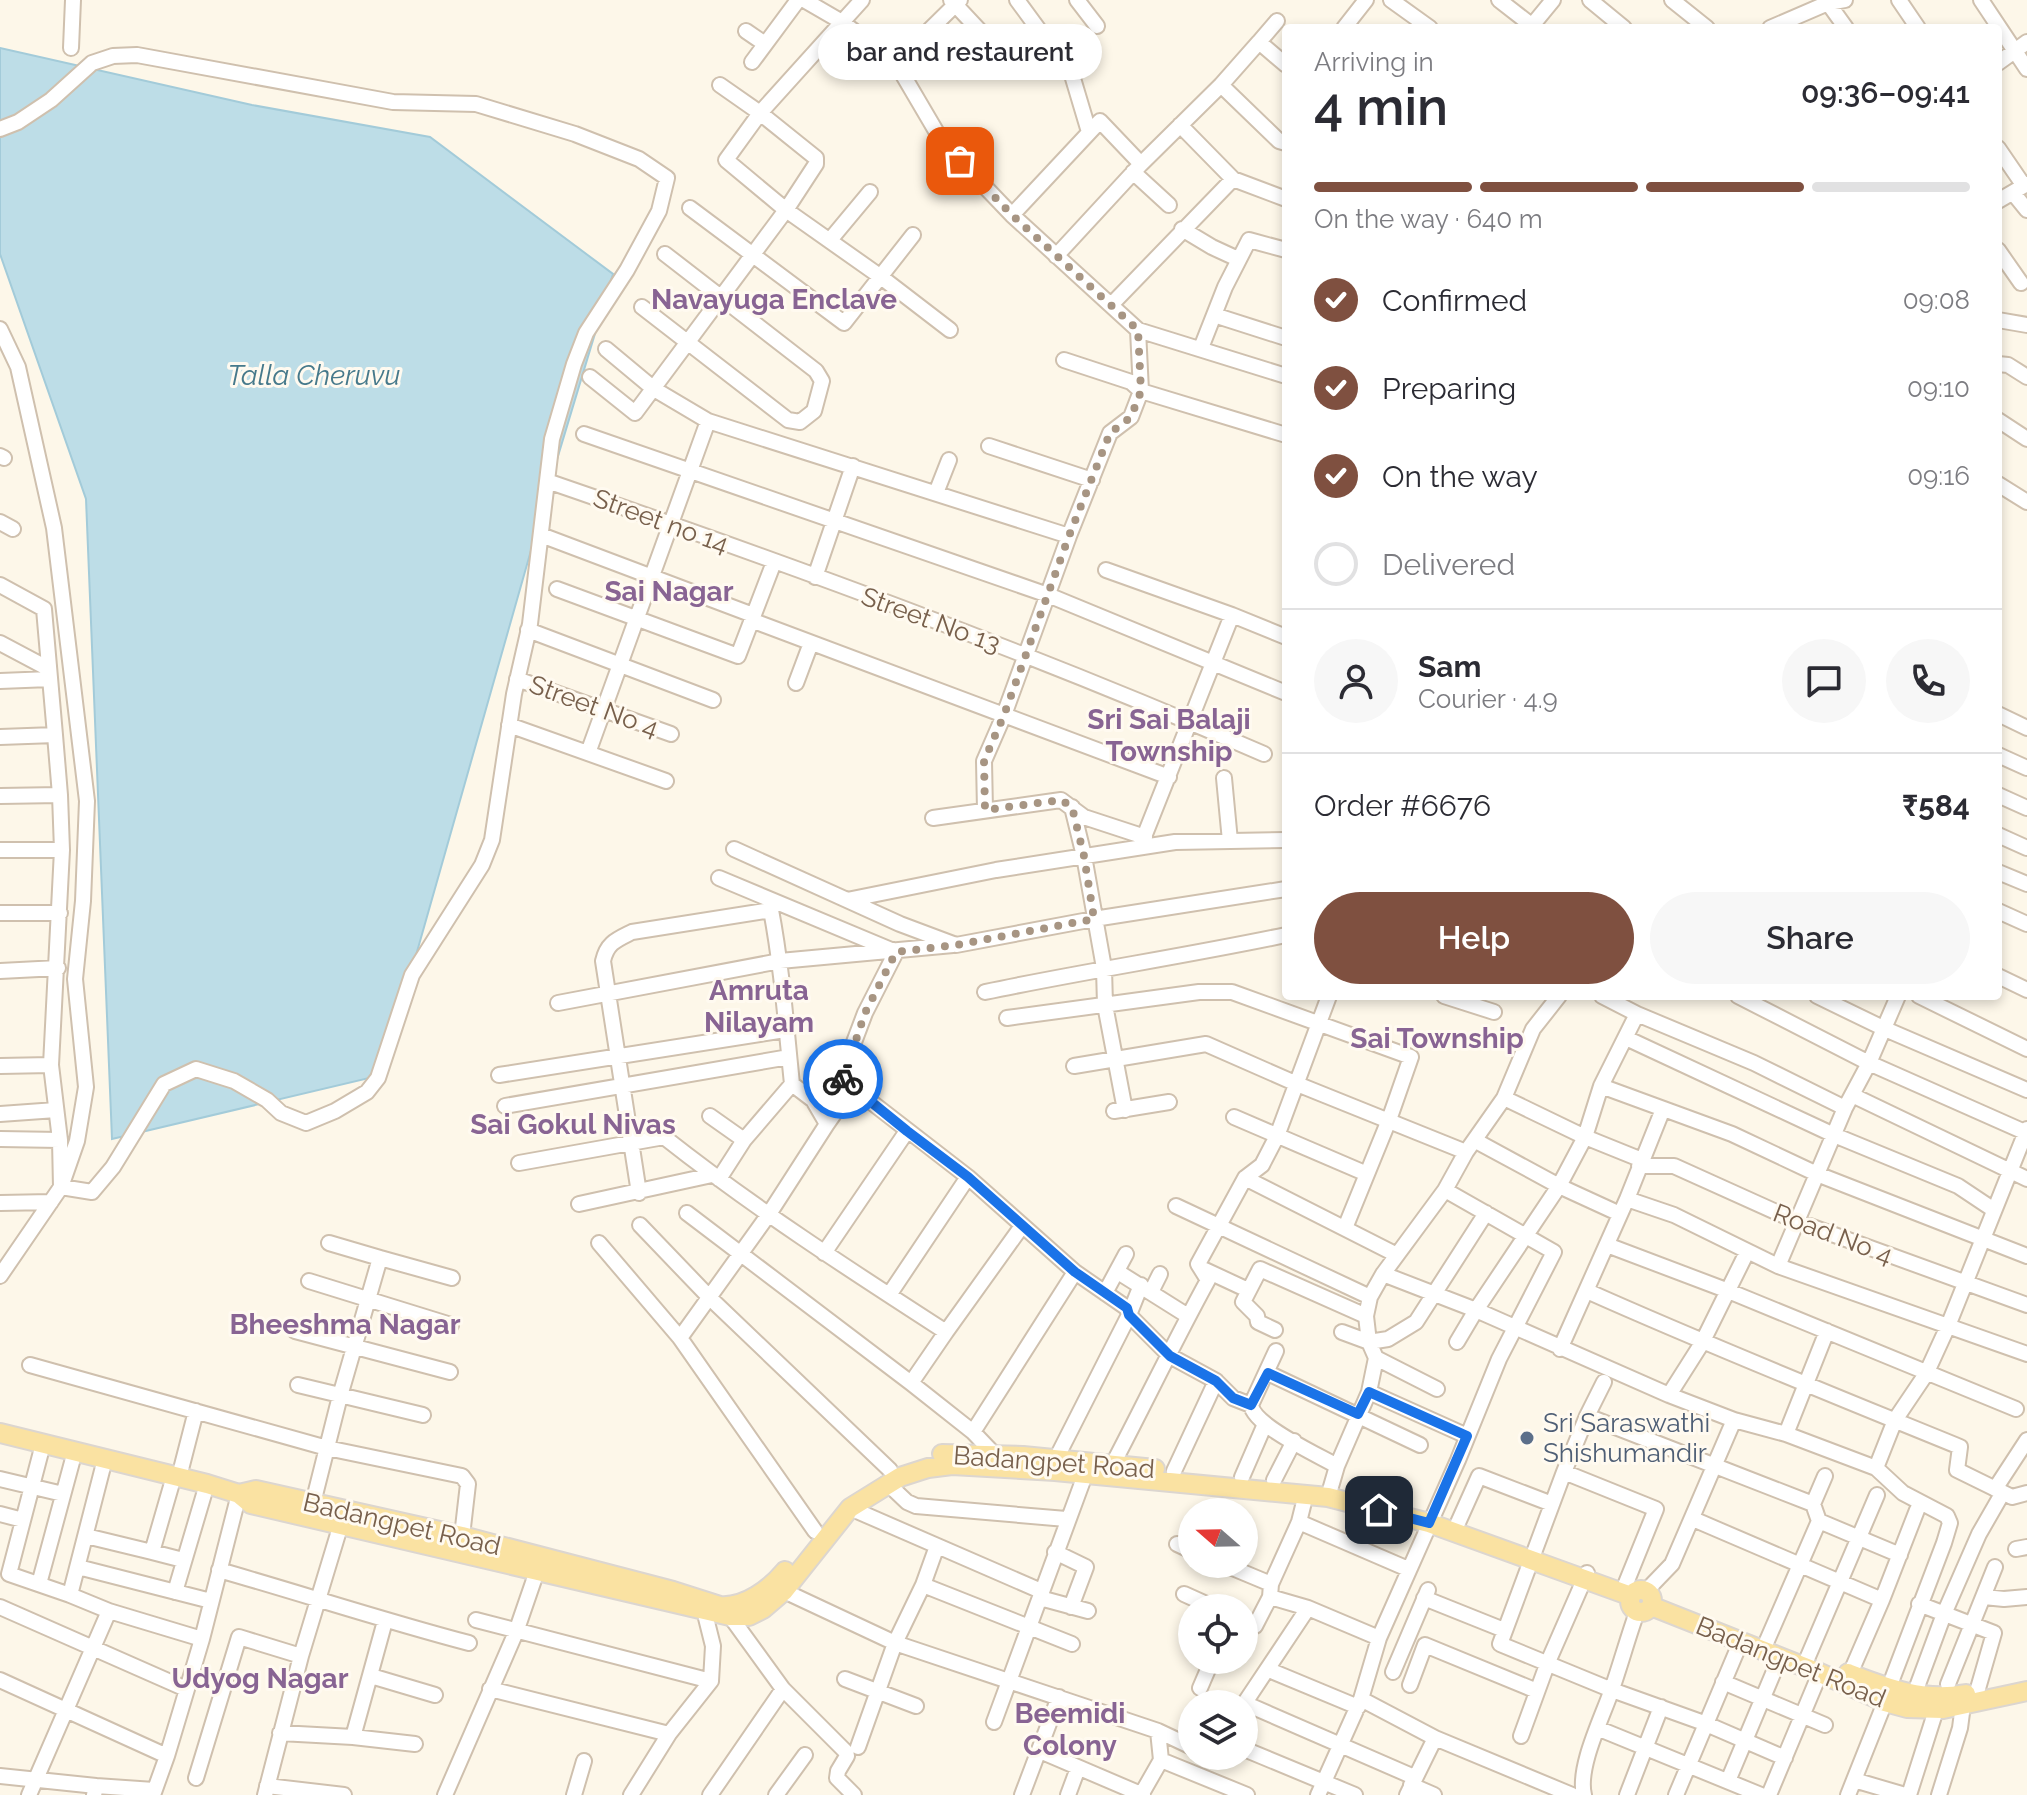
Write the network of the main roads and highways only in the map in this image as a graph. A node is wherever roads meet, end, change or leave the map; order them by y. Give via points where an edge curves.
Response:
1 (0, 1433) edge
2 (1055, 1465) junction
3 (888, 1476) junction
4 (1329, 1493) junction
5 (239, 1494) junction
6 (1431, 1520) junction
7 (498, 1554) junction
8 (1532, 1556) junction
9 (780, 1587) junction
10 (1637, 1597) junction
11 (703, 1606) junction
12 (2027, 1680) edge
13 (2027, 1691) edge
14 (1887, 1696) junction
15 (1970, 1699) junction

1 - 5 main road, Badangpet Road
2 - 3 main road, Badangpet Road via 952,1465
2 - 3 main road, Badangpet Road via 994,1454 938,1454
2 - 4 main road, Badangpet Road via 1113,1464 1274,1480
2 - 4 main road, Badangpet Road via 1085,1475
3 - 9 main road, Badangpet Road via 850,1508
3 - 9 main road, Badangpet Road via 847,1498 815,1531
4 - 6 main road, Badangpet Road
5 - 7 main road, Badangpet Road via 251,1504
5 - 7 main road, Badangpet Road via 256,1490 462,1536
6 - 8 main road, Badangpet Road
6 - 8 main road, Badangpet Road via 1457,1525
7 - 11 main road, Badangpet Road
7 - 11 main road, Badangpet Road via 537,1571
8 - 10 main road, Badangpet Road
9 - 11 main road, Badangpet Road via 763,1609 749,1616
10 - 14 main road, Badangpet Road
10 - 14 main road, Badangpet Road via 1850,1674
12 - 15 main road, Badangpet Road
13 - 15 main road, Badangpet Road
14 - 15 main road, Badangpet Road
14 - 15 main road, Badangpet Road via 1907,1708 1936,1710

